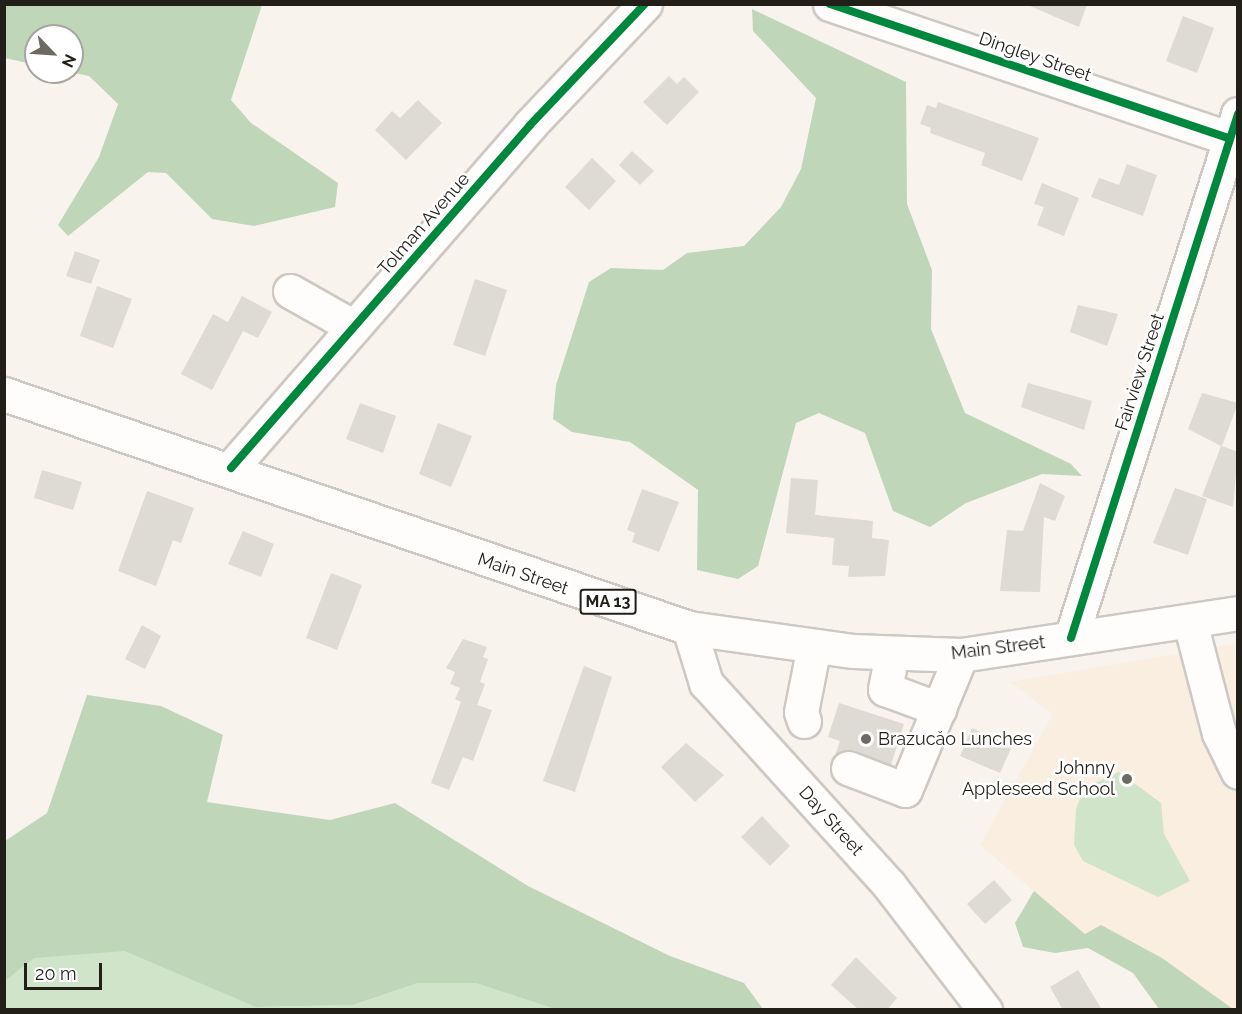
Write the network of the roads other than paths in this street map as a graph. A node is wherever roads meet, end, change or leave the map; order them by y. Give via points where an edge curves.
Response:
1 (645, 4) edge
2 (830, 4) edge
3 (1234, 126) edge
4 (290, 291) dead end
5 (354, 327) junction
6 (4, 394) edge
7 (231, 468) junction
8 (1238, 613) edge
9 (1190, 622) junction
10 (689, 628) junction
11 (1071, 638) junction
12 (814, 646) junction
13 (892, 653) junction
14 (961, 655) junction
15 (939, 709) junction
16 (804, 721) dead end
17 (848, 768) dead end
18 (1238, 772) edge
19 (985, 1010) edge

1 - 5 main road, Tolman Avenue via 530,124
2 - 3 main road, Dingley Street
3 - 11 main road, Fairview Street
4 - 5 main road
5 - 7 main road, Tolman Avenue
6 - 7 main road, Main Street / MA 13
7 - 10 main road, Main Street / MA 13 via 562,588
8 - 9 main road, Main Street / MA 13
9 - 11 main road, Main Street / MA 13
9 - 18 main road via 1219,733
10 - 12 main road, Main Street / MA 13
10 - 19 main road, Day Street via 706,683 889,885
11 - 14 main road, Main Street / MA 13
12 - 13 main road, Main Street / MA 13
12 - 16 main road via 801,712
13 - 14 main road, Main Street / MA 13
13 - 15 main road via 885,689
14 - 15 main road
15 - 17 main road via 905,790

